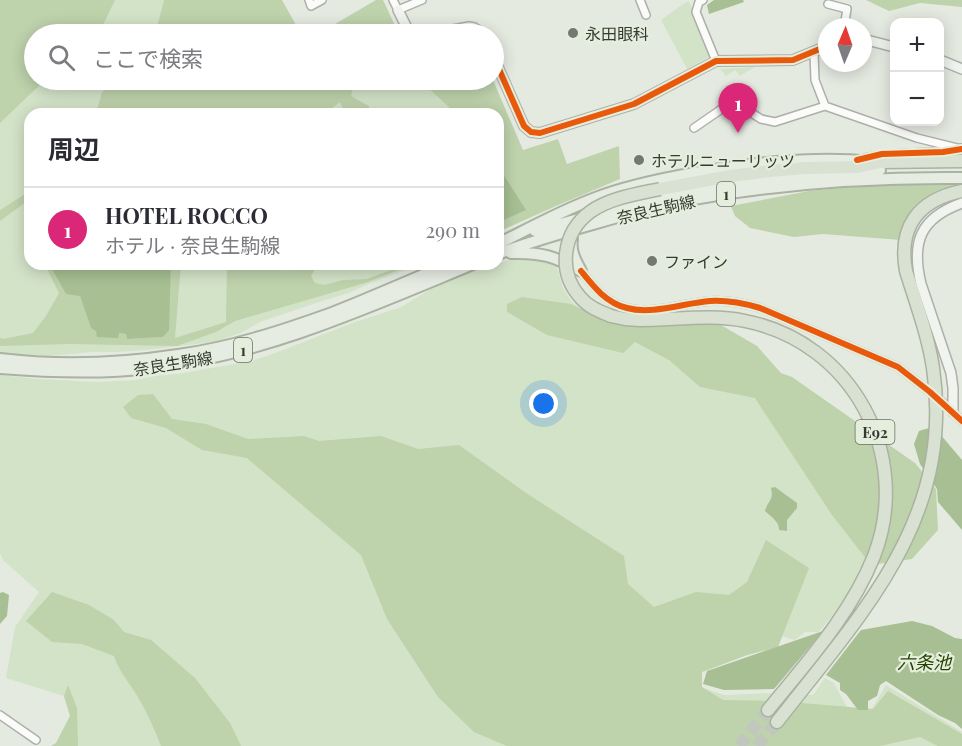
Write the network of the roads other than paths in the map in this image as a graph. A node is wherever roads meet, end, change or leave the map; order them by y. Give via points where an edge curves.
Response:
1 (309, 0) edge
2 (322, 0) edge
3 (393, 0) edge
4 (422, 0) edge
5 (640, 0) edge
6 (703, 0) edge
7 (828, 4) dead end
8 (399, 10) junction
9 (646, 15) dead end
10 (846, 18) edge
11 (405, 24) edge
12 (872, 41) edge
13 (890, 46) edge
14 (818, 50) edge
15 (814, 52) junction
16 (716, 61) junction
17 (944, 62) edge
18 (962, 69) edge
19 (504, 80) edge
20 (825, 106) junction
21 (694, 128) dead end
22 (962, 149) edge
23 (962, 161) edge
24 (857, 164) junction
25 (880, 166) junction
26 (962, 167) edge
27 (962, 178) edge
28 (962, 191) edge
29 (962, 203) edge
30 (590, 225) junction
31 (504, 246) edge
32 (504, 246) edge
33 (504, 248) edge
34 (504, 250) edge
35 (435, 270) edge
36 (458, 270) edge
37 (581, 271) junction
38 (0, 359) edge
39 (0, 368) edge
40 (930, 392) dead end
41 (939, 407) junction
42 (953, 412) junction
43 (962, 421) edge
44 (768, 710) tunnel mouth
45 (0, 715) edge
46 (777, 722) tunnel mouth
47 (36, 740) dead end

1 - 2 street via 311,6
3 - 8 street
4 - 8 street
5 - 9 street
6 - 16 street via 696,12
7 - 10 street via 847,9
8 - 11 street
12 - 13 street
14 - 15 street
15 - 16 street via 793,60
15 - 20 street via 815,80
16 - 19 street via 634,104 540,133 525,126
17 - 18 street
20 - 21 street via 775,122 761,119 736,104
20 - 22 street
22 - 24 street via 882,154
23 - 25 highway
24 - 25 highway, E92
24 - 31 main road, 奈良生駒線 / 1 via 795,160 649,182 595,198
24 - 44 highway, E92, bridge via 730,176 615,200 597,207 579,221 565,253 568,278 574,289 599,311 640,320 731,318 781,332 835,369 868,413 883,463 885,496 874,556 849,605
25 - 26 highway
25 - 32 main road, 奈良生駒線 / 1 via 691,192 535,231
27 - 30 main road, 奈良生駒線 / 1 via 784,186 672,204
28 - 41 highway via 924,208 911,223 904,246 906,271 930,352
29 - 42 street via 947,209 924,228 917,255 921,284 951,373
30 - 33 main road, 奈良生駒線 / 1
30 - 37 main road via 571,240
34 - 37 main road via 551,256
35 - 38 main road, 奈良生駒線 / 1 via 333,312 205,350 106,362
36 - 39 main road, 奈良生駒線 / 1 via 304,332 223,355 97,373
37 - 40 street via 604,297 627,309 710,301 760,308 885,360
41 - 42 street
41 - 46 highway via 922,500 899,555 858,618
42 - 43 street
45 - 47 street

